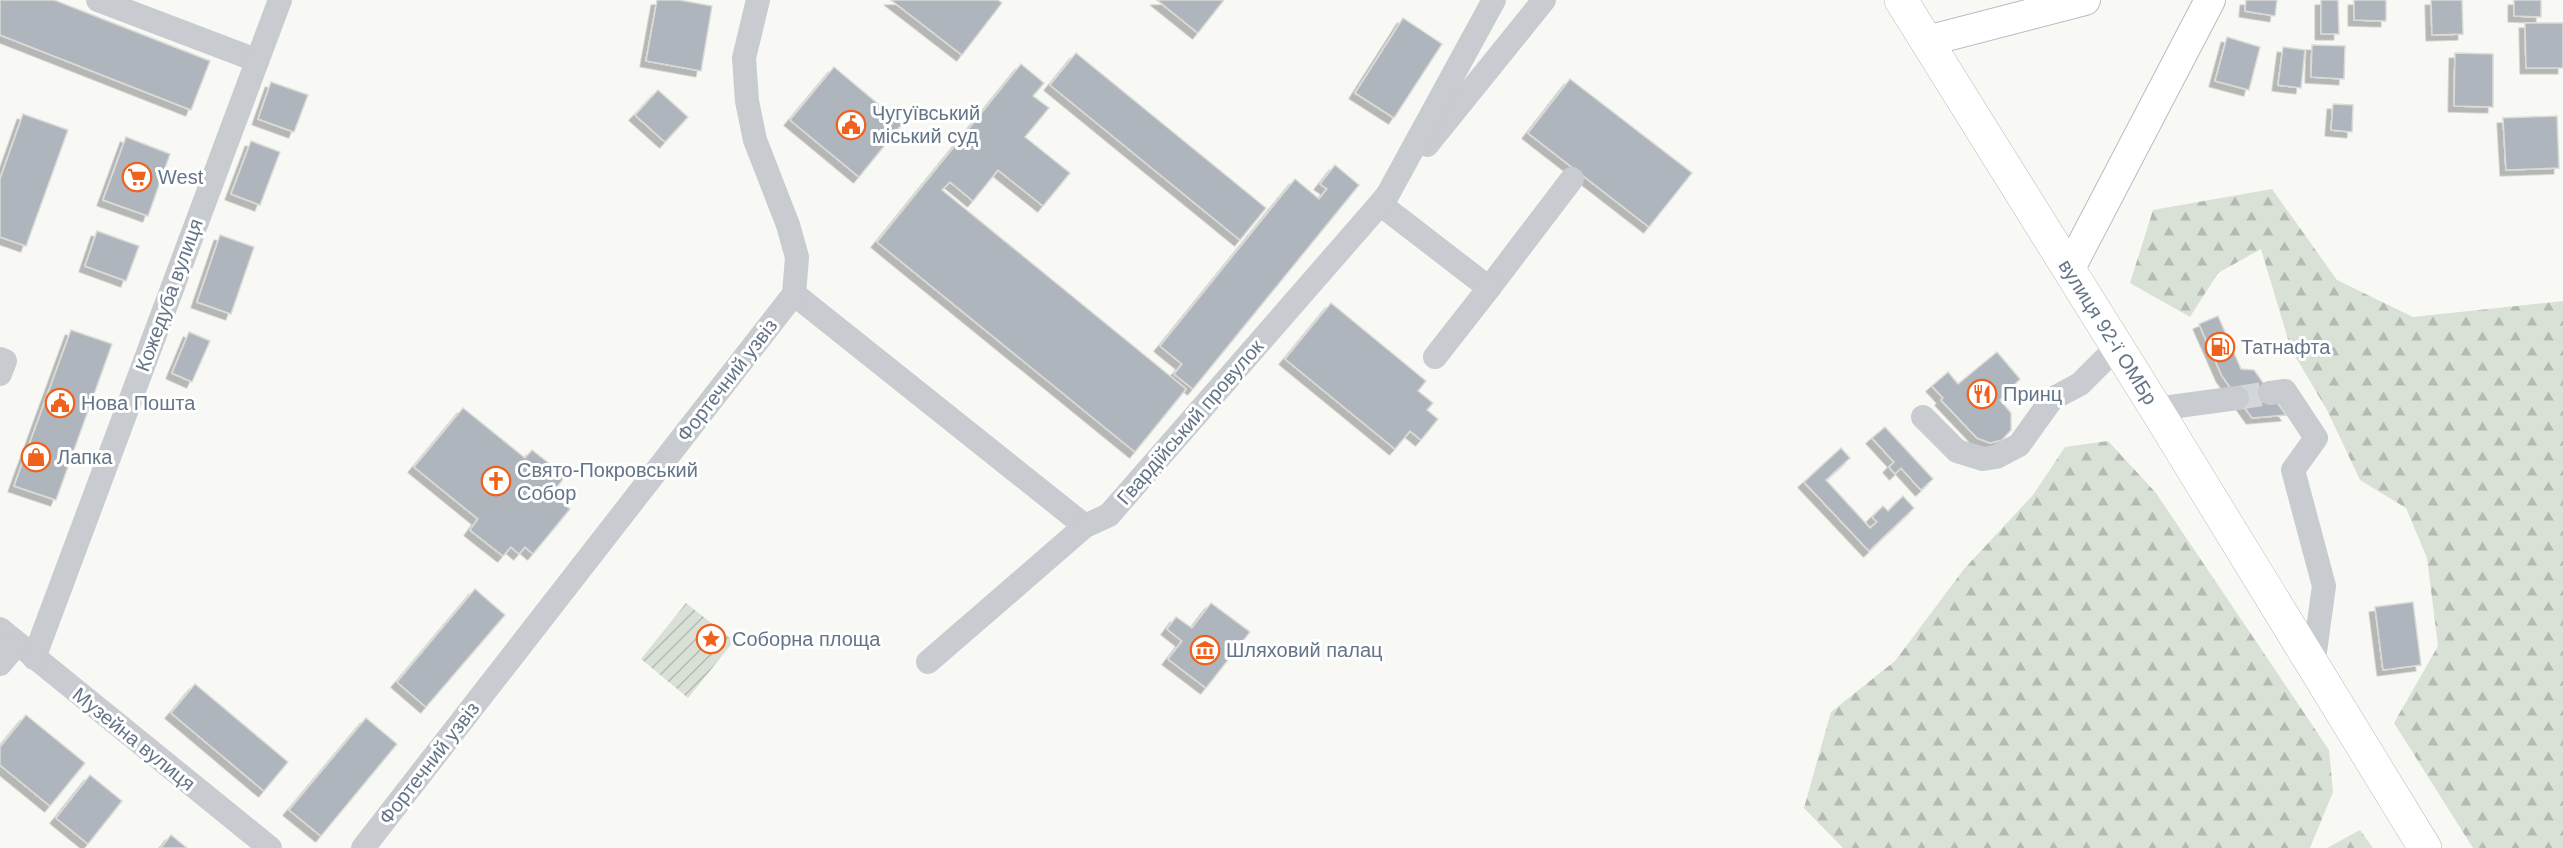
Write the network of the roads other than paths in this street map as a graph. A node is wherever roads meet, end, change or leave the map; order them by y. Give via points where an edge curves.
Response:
1 (280, 0) edge
2 (758, 0) edge
3 (1494, 0) edge
4 (1544, 0) edge
5 (1901, 0) edge
6 (2085, 0) edge
7 (2210, 0) edge
8 (104, 1) edge
9 (1927, 40) junction
10 (256, 60) junction
11 (1572, 179) dead end
12 (1384, 199) junction
13 (2069, 270) junction
14 (1489, 288) junction
15 (794, 294) junction
16 (2117, 347) junction
17 (1435, 357) dead end
18 (0, 359) edge
19 (0, 374) edge
20 (2271, 393) tunnel mouth
21 (2237, 398) tunnel mouth
22 (2156, 409) junction
23 (1923, 417) dead end
24 (1085, 526) junction
25 (17, 644) edge
26 (927, 662) dead end
27 (0, 664) edge
28 (2313, 666) junction
29 (270, 848) edge
30 (363, 848) edge
31 (2425, 848) edge

1 - 10 street, Кожедуба вулиця
2 - 15 street via 744,58 747,101 755,140 797,257
3 - 12 street, Гвардійський провулок
4 - 12 street
5 - 9 highway, вулиця 92-ї ОМБр
6 - 9 main road
7 - 13 main road
8 - 10 street
9 - 13 highway, вулиця 92-ї ОМБр
10 - 25 street, Кожедуба вулиця
11 - 14 street
12 - 14 street
12 - 24 street, Гвардійський провулок via 1109,515
13 - 16 highway, вулиця 92-ї ОМБр
14 - 17 street
15 - 24 street
15 - 30 street, Фортечний узвіз
16 - 22 highway, вулиця 92-ї ОМБр
16 - 23 street via 2080,384 2052,399 2019,445 1996,457 1983,459 1957,451
18 - 19 street via 5,361
20 - 28 street via 2284,391 2316,438 2293,470 2324,586
21 - 22 street
22 - 28 highway, вулиця 92-ї ОМБр
24 - 26 street, Гвардійський провулок
25 - 27 street, Кожедуба вулиця
25 - 29 street, Музейна вулиця
28 - 31 highway, вулиця 92-ї ОМБр

